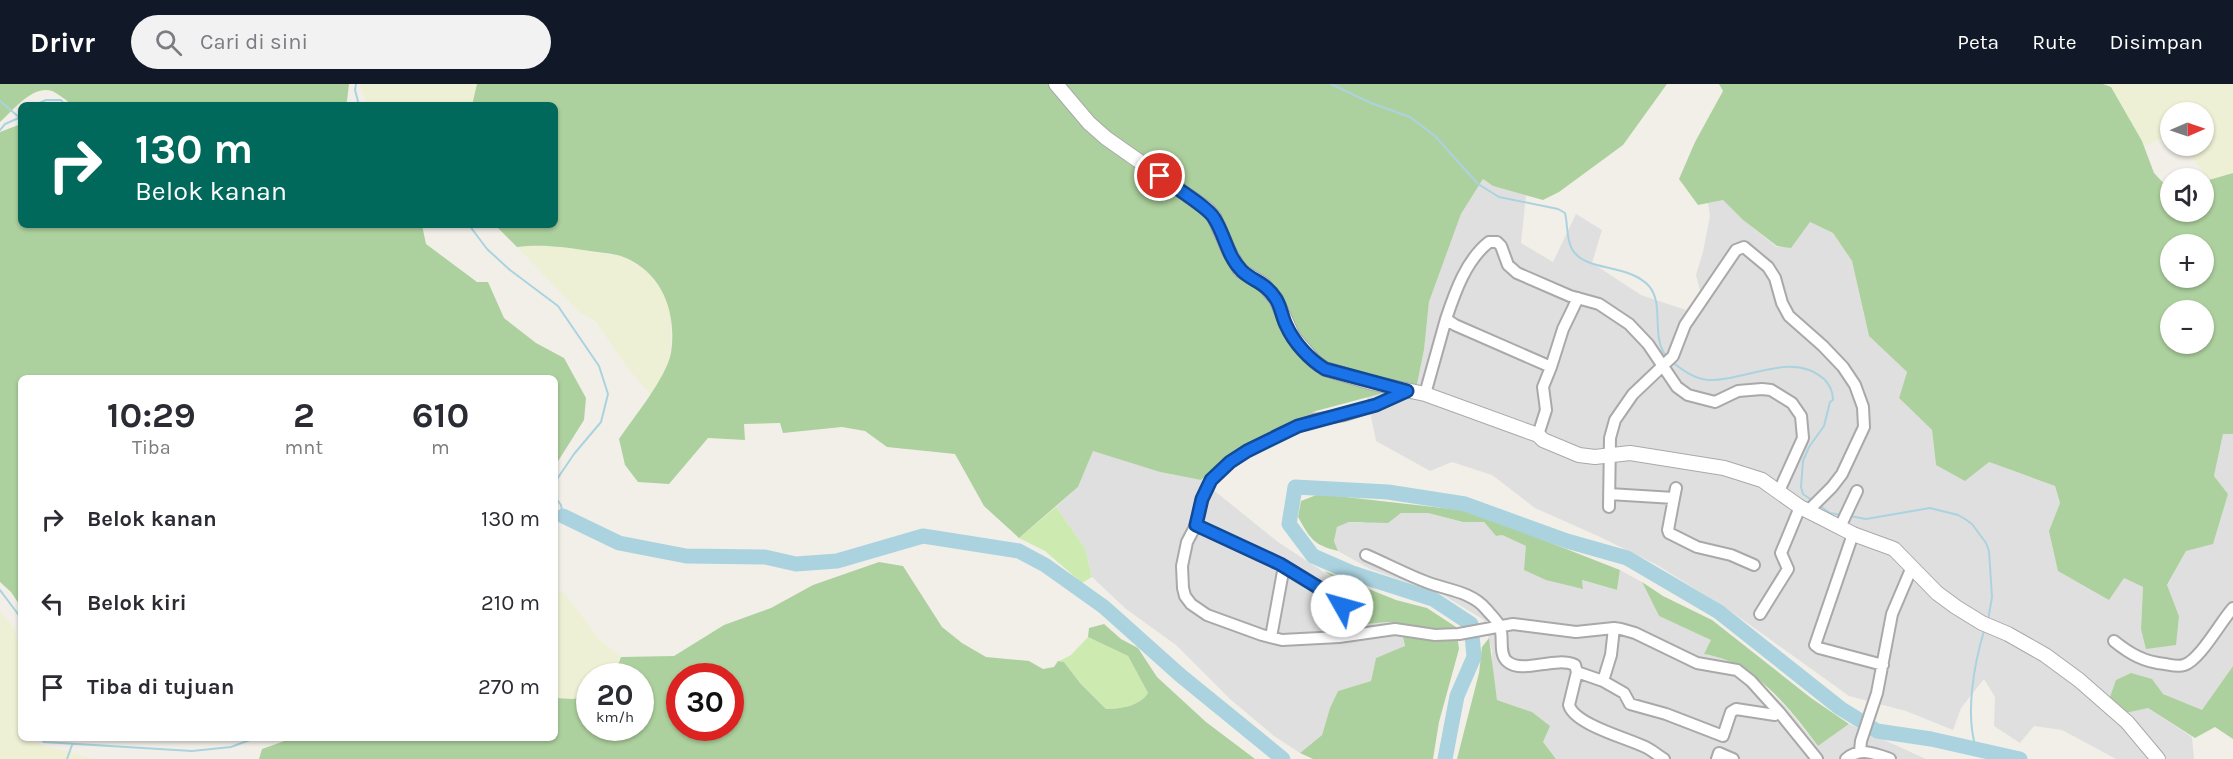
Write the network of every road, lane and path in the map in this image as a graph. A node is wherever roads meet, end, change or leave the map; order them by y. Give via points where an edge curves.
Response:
1 (1056, 84) edge
2 (1578, 298) junction
3 (1446, 319) junction
4 (1668, 361) junction
5 (1551, 367) junction
6 (1407, 391) junction
7 (1425, 394) junction
8 (1538, 435) junction
9 (1609, 455) junction
10 (1857, 490) dead end
11 (1779, 491) junction
12 (1610, 494) junction
13 (1609, 507) dead end
14 (1809, 507) junction
15 (1843, 520) junction
16 (1196, 525) junction
17 (1853, 534) junction
18 (1366, 555) dead end
19 (1754, 565) dead end
20 (1284, 566) junction
21 (1912, 567) junction
22 (2233, 608) edge
23 (1760, 614) dead end
24 (1500, 627) junction
25 (1614, 627) junction
26 (1271, 637) junction
27 (1338, 637) junction
28 (2114, 641) dead end
29 (1882, 665) junction
30 (1577, 672) junction
31 (1603, 681) junction
32 (1779, 712) junction
33 (1723, 736) junction
34 (1860, 746) junction
35 (1718, 756) edge
36 (1664, 759) edge
37 (1733, 759) edge
38 (1817, 759) edge
39 (1846, 759) edge
40 (1890, 759) edge
41 (2157, 759) edge

1 - 6 street via 1106,138 1207,209 1237,264 1276,298 1293,337 1315,362 1325,369
2 - 3 street via 1511,269 1501,246 1493,241 1485,245 1460,282
2 - 4 street via 1599,304 1629,324
2 - 5 street via 1563,328
3 - 5 street
3 - 7 street
4 - 9 street via 1622,408 1612,428
4 - 11 street via 1677,387 1698,398 1715,402 1738,392 1762,389 1772,390 1792,403 1801,416 1803,438
4 - 14 street via 1685,325 1736,250 1747,248 1775,278 1789,316 1843,367 1863,407 1864,427 1842,474
5 - 8 street via 1543,387 1546,411
6 - 7 street
6 - 16 street via 1376,405 1298,426 1247,451 1211,480
7 - 8 street
8 - 9 street via 1579,455
9 - 11 street via 1630,453 1724,468 1762,480
9 - 12 street
10 - 15 street
11 - 14 street
12 - 13 street
12 - 19 street via 1675,493 1669,533 1697,547
14 - 15 street
14 - 23 street via 1781,554 1788,569
15 - 17 street
16 - 20 street
16 - 26 street via 1187,542 1182,566 1185,596 1201,612
17 - 21 street via 1894,549
17 - 29 street via 1815,645
18 - 24 street via 1428,583 1474,598
20 - 26 street
20 - 27 street via 1342,603
21 - 29 street via 1895,603
21 - 41 street via 1937,593 1988,626 2045,655 2079,680 2127,722
22 - 28 street via 2206,645 2183,665 2139,659
24 - 25 street via 1514,624 1576,632
24 - 27 street via 1436,635 1395,629
24 - 30 street via 1508,662 1567,662 1575,665
25 - 31 street
25 - 32 street via 1697,663 1737,670
26 - 27 street
29 - 34 street
30 - 31 street
30 - 36 street via 1569,705 1574,715
31 - 33 street via 1624,693 1630,704
32 - 33 street via 1775,715 1736,709 1731,712
32 - 38 street
33 - 35 street
34 - 39 street
34 - 40 street
35 - 37 street

